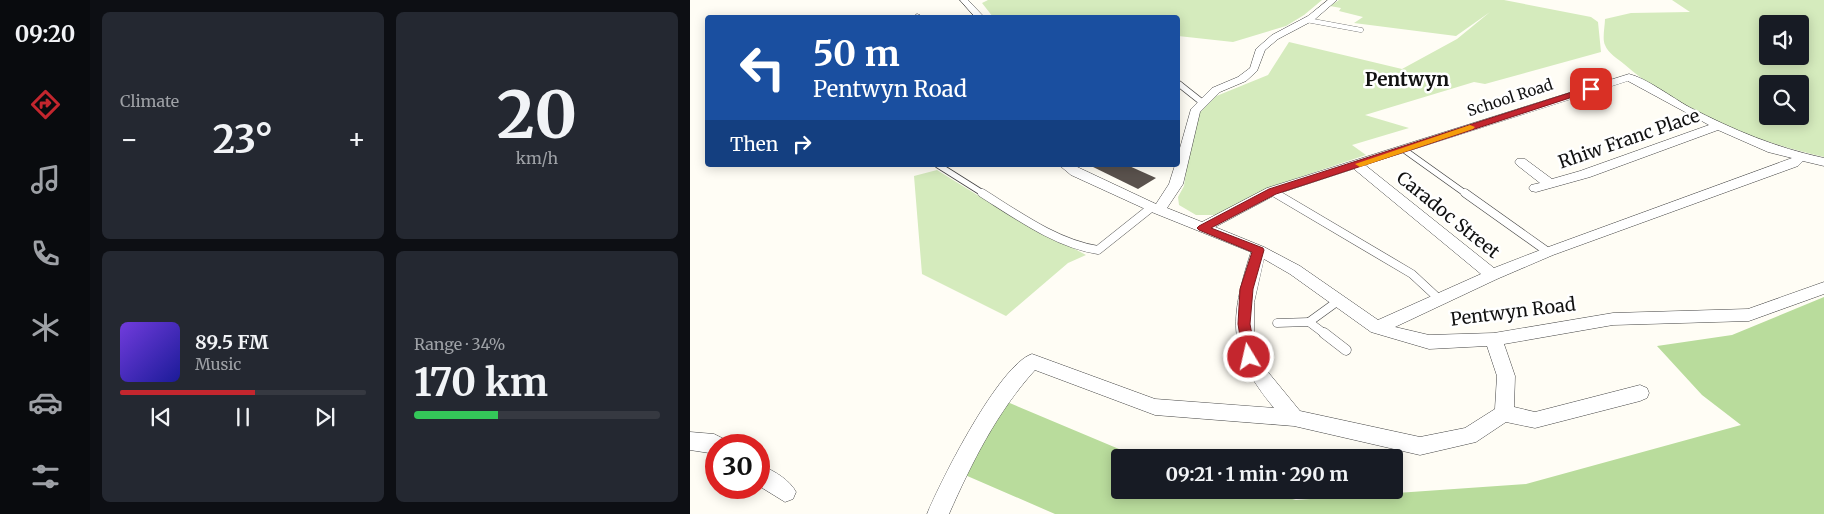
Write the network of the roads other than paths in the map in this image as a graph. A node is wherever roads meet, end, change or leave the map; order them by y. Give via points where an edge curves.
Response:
1 (964, 0) edge
2 (1334, 1) edge
3 (978, 15) edge
4 (1307, 20) junction
5 (1361, 30) dead end
6 (1180, 85) edge
7 (1203, 103) junction
8 (1718, 126) junction
9 (1403, 149) junction
10 (1801, 156) junction
11 (1521, 162) dead end
12 (1824, 162) edge
13 (1357, 165) junction
14 (941, 167) edge
15 (1068, 167) edge
16 (1550, 184) junction
17 (1536, 188) dead end
18 (1272, 191) junction
19 (1155, 208) junction
20 (1202, 228) junction
21 (1259, 250) junction
22 (1548, 252) junction
23 (1492, 275) junction
24 (1824, 287) edge
25 (1439, 299) junction
26 (1338, 301) junction
27 (1309, 322) junction
28 (1277, 323) dead end
29 (1377, 328) junction
30 (1494, 339) junction
31 (1346, 350) dead end
32 (1640, 393) dead end
33 (1504, 413) junction
34 (1294, 418) junction
35 (690, 441) edge
36 (705, 442) edge
37 (770, 482) edge
38 (785, 492) dead end
39 (938, 514) edge

1 - 3 street
2 - 4 street
4 - 5 lane
4 - 7 street via 1275,37 1260,49 1254,69 1242,79 1216,90
6 - 7 lane
7 - 19 street via 1195,111 1176,184
8 - 9 street, School Road via 1629,76
8 - 10 street, School Road via 1773,149
8 - 16 street, Rhiw Franc Place
9 - 13 street, School Road
9 - 22 lane
10 - 12 street, School Road
10 - 22 street via 1794,163
11 - 16 street, Rhiw Franc Place
13 - 18 street, School Road
13 - 23 street, Caradoc Street
14 - 19 lane via 1013,212 1089,249 1098,250 1105,246
15 - 19 street, Pentwyn Road
16 - 17 street, Rhiw Franc Place
18 - 20 street, School Road
18 - 25 lane via 1404,269
19 - 20 street, Pentwyn Road
20 - 21 street, Pentwyn Road
21 - 26 street, Pentwyn Road via 1295,270
21 - 34 street via 1246,289 1244,324 1249,357 1266,385
22 - 23 street
23 - 25 street
24 - 30 street, Pentwyn Road via 1748,315 1613,319
25 - 29 street
26 - 27 lane
26 - 29 street, Pentwyn Road
27 - 28 lane
27 - 31 lane
29 - 30 street, Pentwyn Road via 1429,342
30 - 33 street via 1506,376
32 - 33 street via 1535,420
33 - 34 street via 1469,436 1420,446
34 - 39 street via 1155,407 1032,361 995,403
35 - 36 street
37 - 38 street

